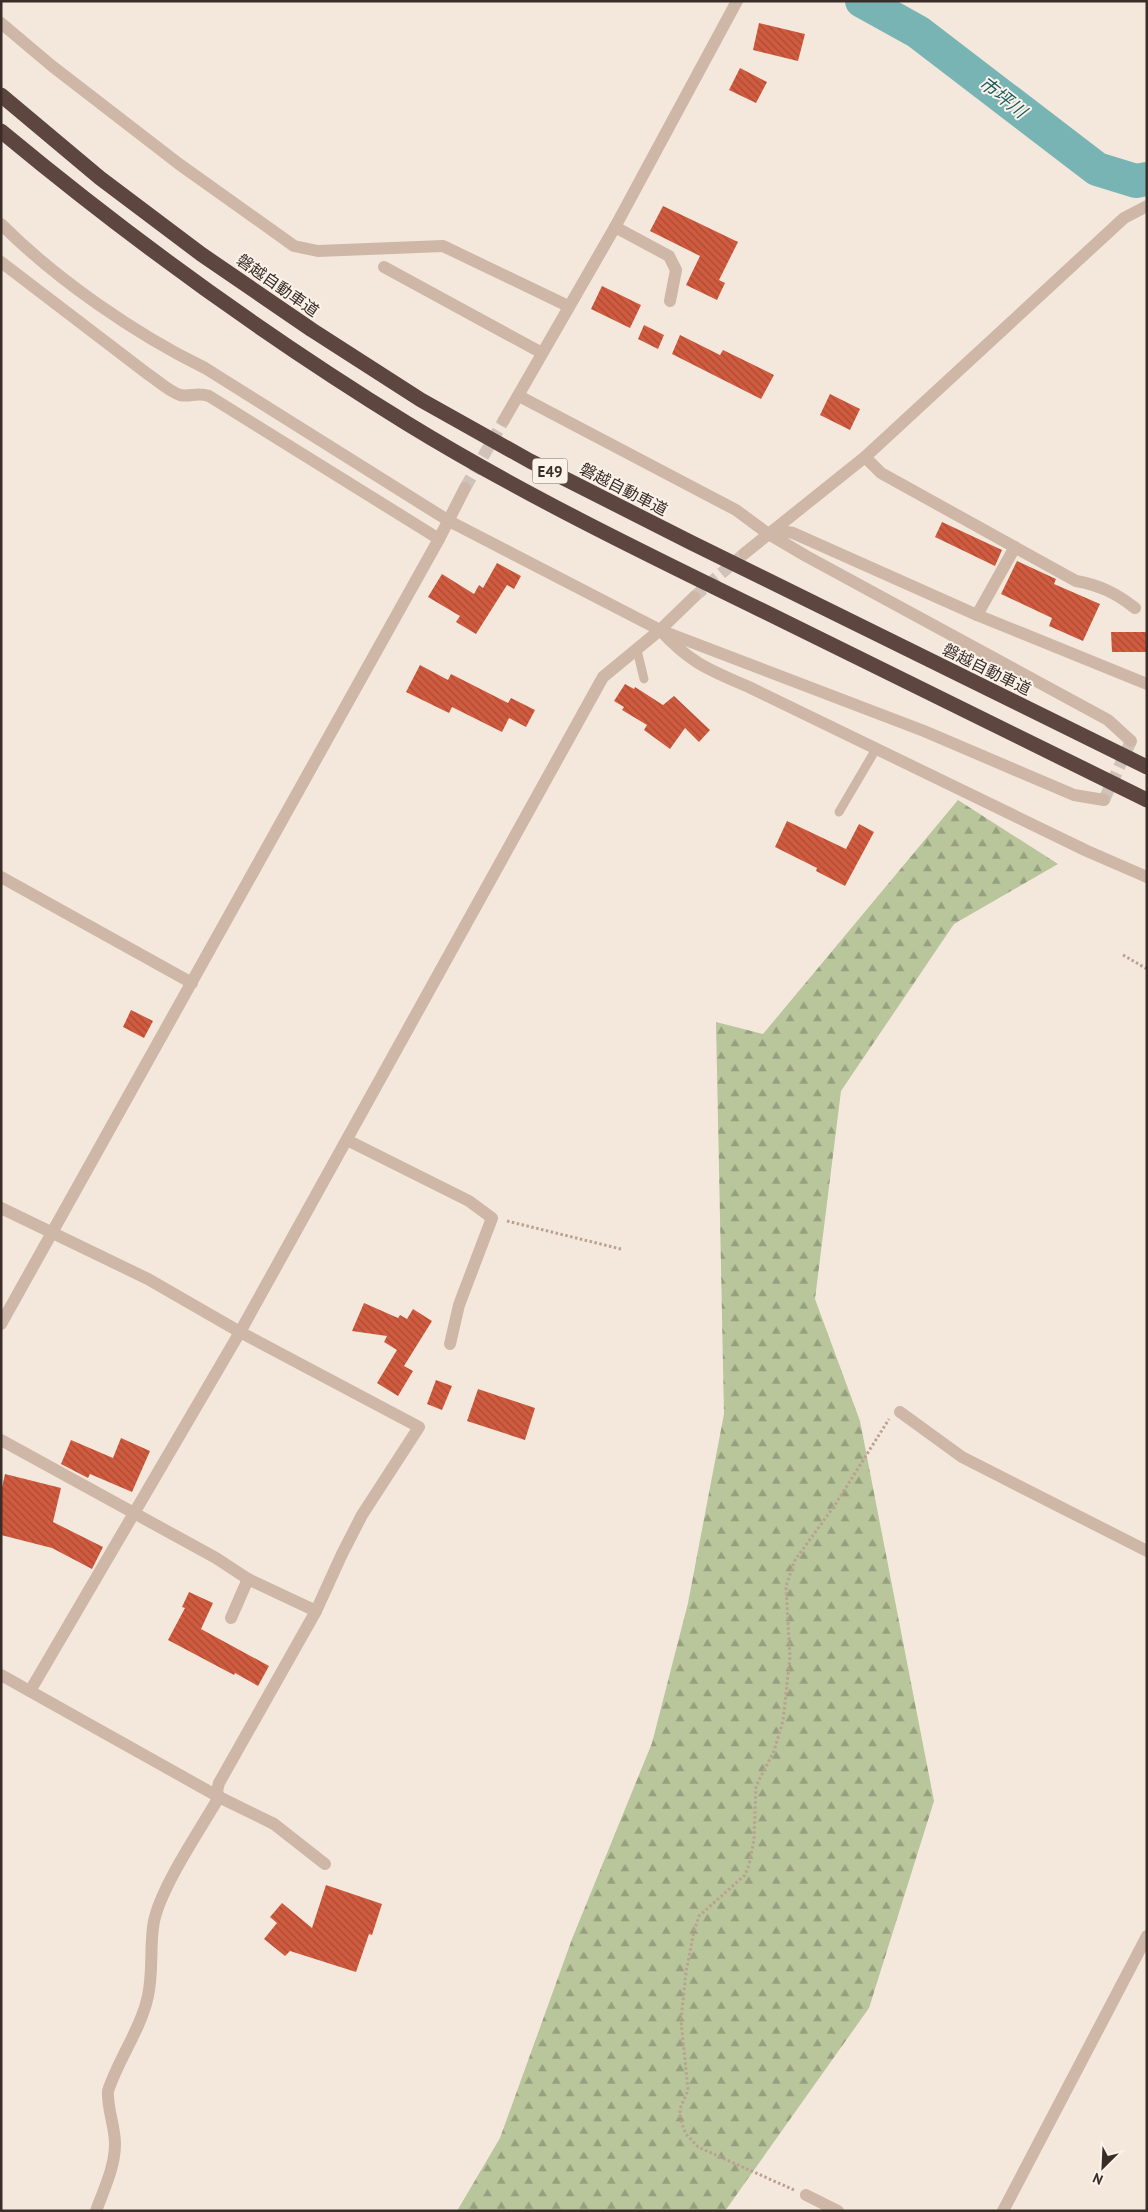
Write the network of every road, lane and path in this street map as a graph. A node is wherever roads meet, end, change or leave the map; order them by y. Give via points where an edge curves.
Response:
1 (737, 1) edge
2 (1, 23) edge
3 (1, 95) edge
4 (1, 131) edge
5 (1147, 206) edge
6 (1, 224) edge
7 (615, 227) junction
8 (1, 262) edge
9 (384, 267) dead end
10 (670, 301) dead end
11 (568, 306) junction
12 (542, 353) junction
13 (519, 396) junction
14 (504, 420) tunnel mouth
15 (865, 457) junction
16 (465, 488) tunnel mouth
17 (449, 521) junction
18 (767, 533) junction
19 (439, 539) junction
20 (1015, 546) junction
21 (745, 552) tunnel mouth
22 (694, 597) tunnel mouth
23 (1135, 608) dead end
24 (977, 615) junction
25 (660, 630) junction
26 (637, 650) junction
27 (644, 679) dead end
28 (1147, 684) edge
29 (1131, 741) dead end
30 (876, 749) junction
31 (1147, 767) edge
32 (1104, 800) dead end
33 (1147, 800) edge
34 (839, 812) dead end
35 (1147, 877) edge
36 (1, 878) edge
37 (1123, 955) dead end
38 (1147, 969) edge
39 (192, 983) junction
40 (347, 1140) junction
41 (1, 1208) edge
42 (492, 1218) junction
43 (52, 1234) junction
44 (621, 1249) dead end
45 (1, 1324) edge
46 (240, 1332) junction
47 (450, 1344) dead end
48 (900, 1412) joint
49 (1, 1440) edge
50 (135, 1513) junction
51 (1147, 1551) edge
52 (248, 1580) junction
53 (316, 1611) junction
54 (231, 1618) dead end
55 (1, 1676) edge
56 (30, 1691) junction
57 (219, 1797) junction
58 (324, 1864) dead end
59 (1147, 1936) edge
60 (806, 2195) joint
61 (96, 2211) edge
62 (838, 2211) edge
63 (1003, 2211) edge

1 - 7 street
2 - 11 street via 179,164 294,246 318,251 443,246
3 - 31 highway, 磐越自動車道 / E49 via 100,178 201,254 421,400 530,461 692,543
4 - 33 highway, E49 via 186,277 296,354 411,426 678,570
5 - 15 street via 1124,218
6 - 17 street via 26,249 166,349 205,368
7 - 10 street via 669,256 676,270
7 - 11 street
8 - 19 street via 173,391 181,395 201,393 209,396
9 - 12 street
11 - 12 street
12 - 13 street
13 - 14 street
13 - 18 street via 736,510
15 - 18 street
15 - 20 street via 881,473
16 - 17 street
17 - 19 street
17 - 25 street
18 - 21 street
18 - 24 street via 781,531 793,534
18 - 29 street via 1108,720
19 - 39 street
20 - 23 street via 1076,581 1094,584 1119,596
20 - 24 street
22 - 25 street
24 - 28 street
25 - 26 street
25 - 30 street via 680,652 701,666
25 - 32 street via 924,732 1074,795
26 - 27 lane
26 - 40 street via 602,677
30 - 34 lane
30 - 35 street
36 - 39 street
37 - 38 path
39 - 43 street
40 - 42 street via 468,1200
40 - 46 street
41 - 43 street
42 - 44 path
42 - 47 street via 459,1305
43 - 45 street
43 - 46 street via 148,1279
46 - 50 street
46 - 53 street via 419,1427 362,1515
48 - 51 street via 962,1457
48 - 60 path via 888,1420 795,1560 786,1586 790,1657 783,1721 774,1751 756,1786 750,1865 745,1875 699,1916 686,1972 681,2020 688,2090 680,2109 686,2134 698,2147
49 - 50 street
50 - 52 street via 216,1558
50 - 56 street
52 - 53 street
52 - 54 street
53 - 57 street via 219,1783 216,1791
55 - 56 street
56 - 57 street
57 - 58 street via 274,1824
57 - 61 street via 162,1896 154,1919 147,2001 108,2090 115,2143 114,2162
59 - 63 street
60 - 62 street

